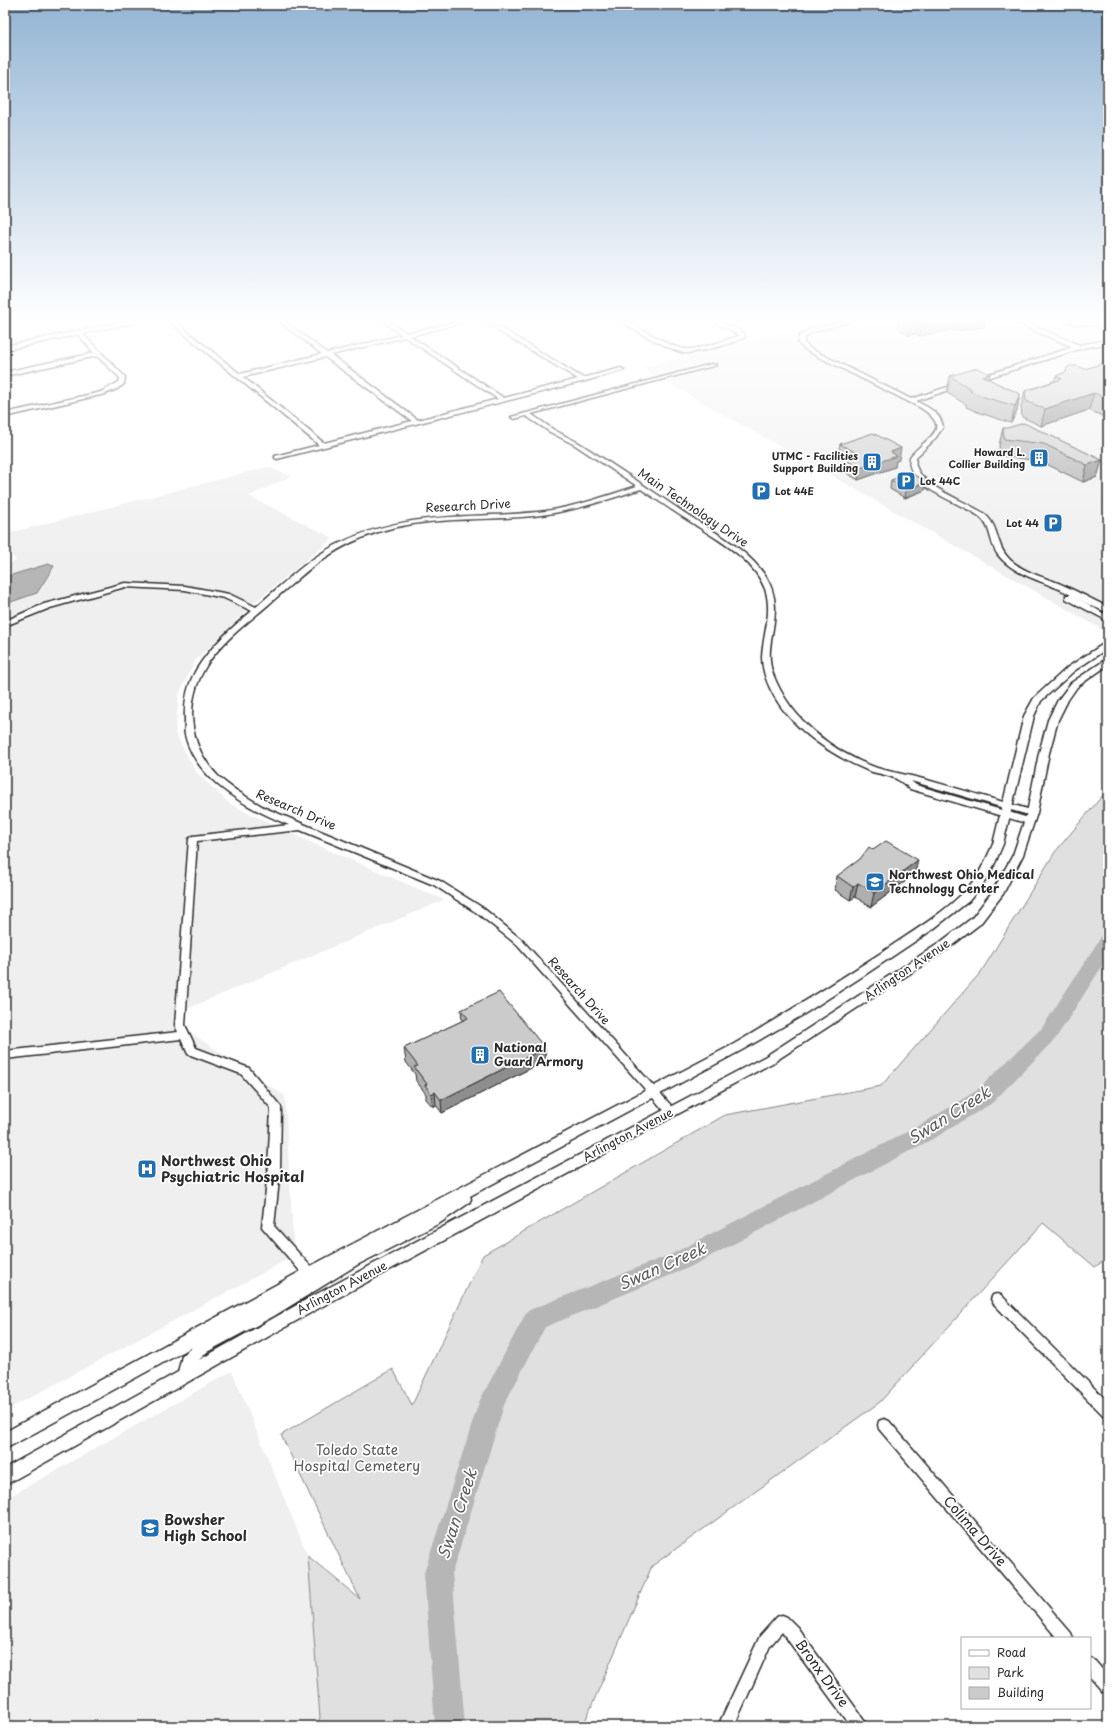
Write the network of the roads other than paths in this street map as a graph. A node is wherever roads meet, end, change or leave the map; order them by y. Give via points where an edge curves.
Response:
1 (73, 400) edge
2 (269, 400) edge
3 (387, 400) edge
4 (503, 400) edge
5 (580, 400) edge
6 (914, 400) edge
7 (910, 401) joint
8 (530, 413) junction
9 (5, 415) edge
10 (514, 417) dead end
11 (417, 422) junction
12 (323, 445) junction
13 (277, 457) dead end
14 (641, 487) junction
15 (1043, 581) junction
16 (257, 610) junction
17 (1108, 610) edge
18 (1108, 619) edge
19 (5, 624) edge
20 (1108, 644) edge
21 (1108, 652) edge
22 (1108, 661) edge
23 (1074, 685) junction
24 (1007, 811) junction
25 (1031, 817) junction
26 (301, 826) junction
27 (184, 1035) junction
28 (5, 1055) edge
29 (654, 1092) junction
30 (672, 1112) junction
31 (511, 1168) junction
32 (310, 1274) junction
33 (997, 1299) dead end
34 (185, 1376) junction
35 (1108, 1410) edge
36 (884, 1425) dead end
37 (5, 1441) edge
38 (5, 1477) edge
39 (1065, 1637) edge
40 (1091, 1667) edge
41 (1108, 1687) edge
42 (726, 1726) edge
43 (860, 1726) edge

1 - 9 street
2 - 12 street
3 - 11 street
4 - 11 street
5 - 8 street
6 - 7 street
7 - 15 street via 931,412 940,425 937,435 913,457 911,463 914,472 928,485 983,516 992,528 997,546 1004,557
8 - 10 street
8 - 14 street, Main Technology Drive via 552,431 577,444
11 - 12 street
12 - 13 street
14 - 16 street, Research Drive via 558,511 438,518 373,532 318,558
14 - 24 street, Main Technology Drive via 737,550 762,575 770,591 773,607 766,650 767,668 775,691 792,714 810,732 834,749 901,779 913,787
15 - 17 street
15 - 18 street
16 - 19 street via 226,596 185,588 125,585 47,606
16 - 26 street, Research Drive via 218,645 199,671 190,696 187,720 189,732 201,760 227,788 246,802
20 - 24 street, Arlington Avenue via 1071,668 1037,700 1029,716
21 - 23 street via 1082,668
22 - 23 street, Arlington Avenue
23 - 25 street, Arlington Avenue via 1053,720
24 - 25 street, Main Technology Drive
24 - 29 street, Arlington Avenue via 998,844 980,880 948,913 797,1014
25 - 30 street, Arlington Avenue via 1018,856 998,894 976,921 942,947 803,1039
26 - 27 street via 194,839 180,1024
26 - 29 street, Research Drive via 437,883 500,925 519,942
27 - 28 street
27 - 32 street via 192,1051 245,1070 276,1107 274,1171 268,1227
29 - 30 street, Research Drive
29 - 31 street, Arlington Avenue
30 - 34 street, Arlington Avenue via 316,1302
31 - 32 street, Arlington Avenue
31 - 34 street via 435,1219 352,1261 269,1311 202,1347 187,1361
32 - 37 street, Arlington Avenue
33 - 35 street
34 - 38 street, Arlington Avenue
36 - 39 street, Colima Drive
40 - 41 street
42 - 43 street, Bronx Drive via 765,1641 782,1622

